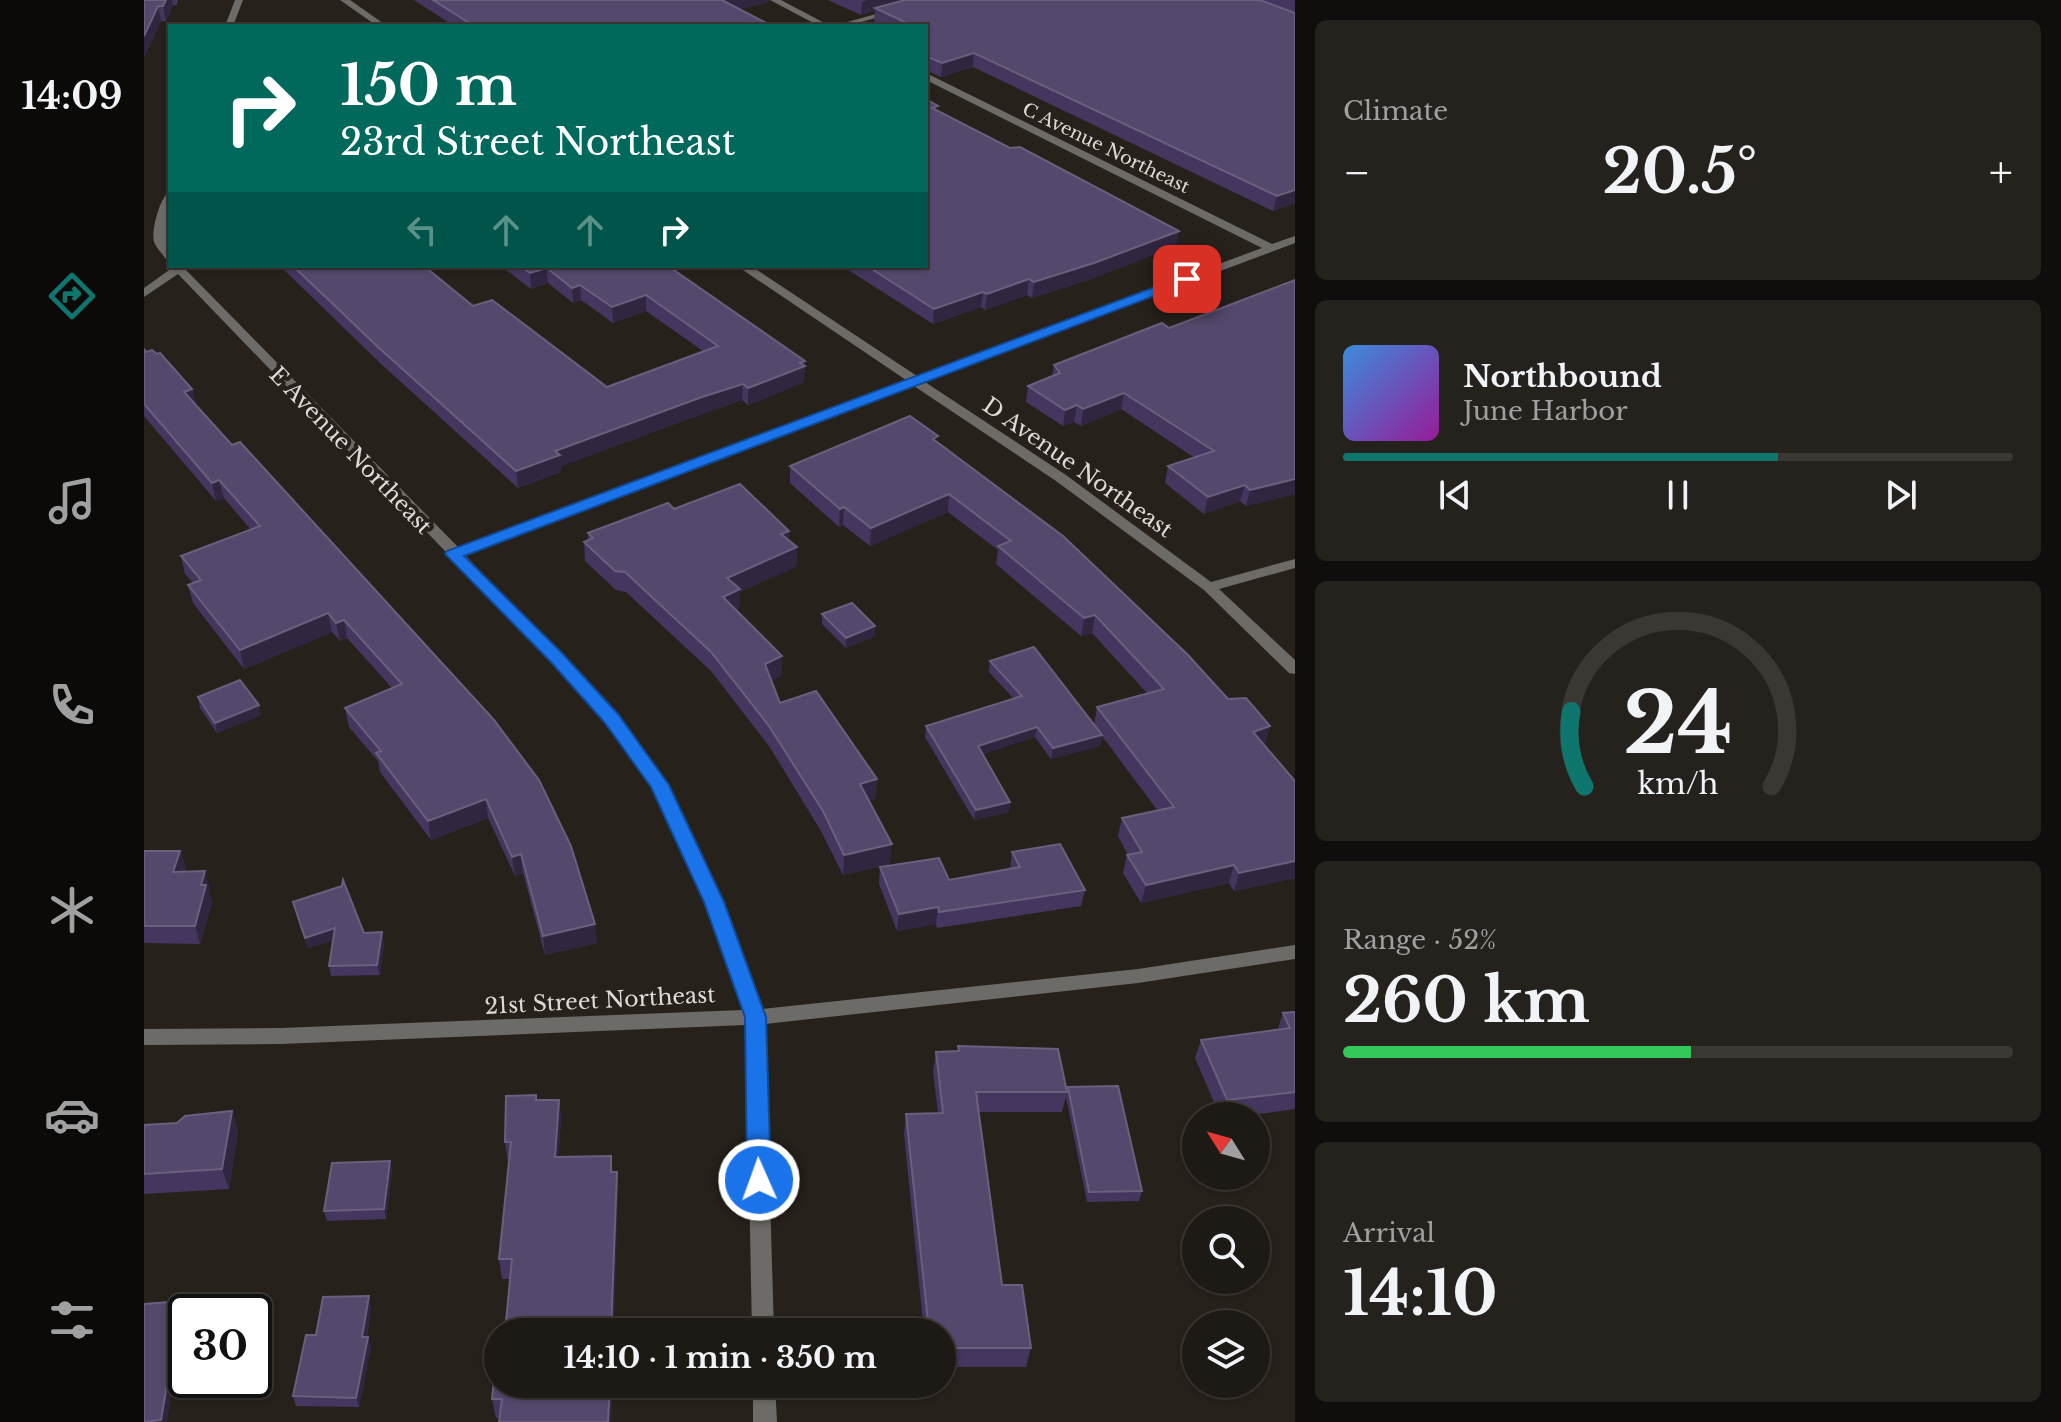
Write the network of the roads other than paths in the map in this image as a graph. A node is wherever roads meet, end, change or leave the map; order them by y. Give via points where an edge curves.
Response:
1 (239, 0) edge
2 (344, 0) edge
3 (774, 0) edge
4 (936, 0) edge
5 (230, 24) edge
6 (380, 24) edge
7 (822, 24) edge
8 (845, 24) edge
9 (928, 77) edge
10 (168, 199) edge
11 (1295, 239) edge
12 (1271, 248) junction
13 (168, 253) edge
14 (172, 268) edge
15 (180, 268) edge
16 (746, 268) edge
17 (144, 293) edge
18 (916, 382) junction
19 (453, 554) junction
20 (1295, 563) edge
21 (1209, 587) junction
22 (1295, 669) edge
23 (1295, 952) edge
24 (755, 1017) junction
25 (144, 1037) edge
26 (763, 1318) edge
27 (764, 1398) edge
28 (765, 1422) edge

1 - 5 street
2 - 6 street
3 - 7 street
4 - 8 street
9 - 12 street, C Avenue Northeast
10 - 13 street via 160,242
11 - 12 street
12 - 18 street
14 - 17 street
15 - 19 street, E Avenue Northeast
16 - 18 street, D Avenue Northeast
18 - 19 street
18 - 21 street, D Avenue Northeast via 1061,478
19 - 24 street, E Avenue Northeast via 612,719 660,785 714,902
20 - 21 street
21 - 22 street, D Avenue Northeast
23 - 24 street, 21st Street Northeast via 1138,976
24 - 25 street, 21st Street Northeast
24 - 26 street, E Avenue Northeast
27 - 28 street

